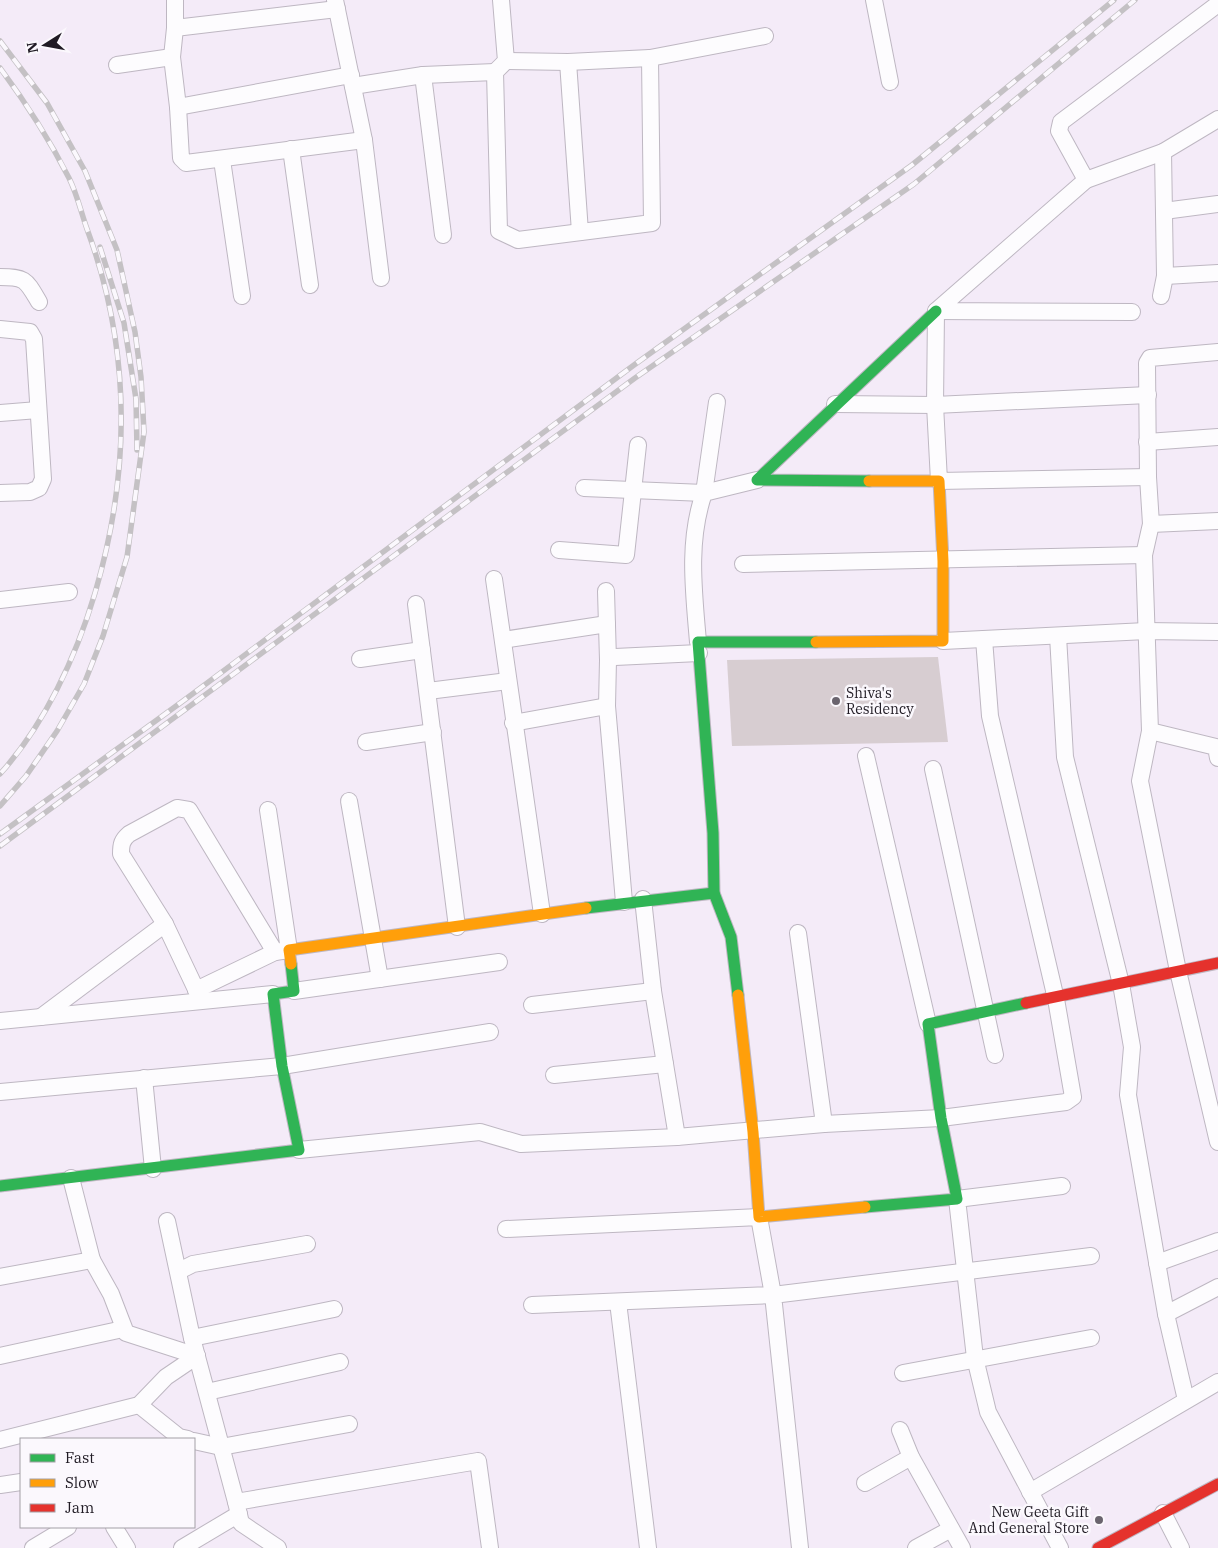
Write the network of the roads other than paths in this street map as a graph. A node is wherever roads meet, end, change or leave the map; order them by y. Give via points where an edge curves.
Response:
1 (175, 0) edge
2 (501, 0) edge
3 (874, 0) edge
4 (336, 4) edge
5 (1218, 4) edge
6 (175, 28) junction
7 (765, 36) dead end
8 (172, 57) junction
9 (650, 58) junction
10 (568, 62) junction
11 (117, 65) dead end
12 (500, 67) junction
13 (423, 75) junction
14 (352, 81) junction
15 (890, 82) dead end
16 (178, 107) junction
17 (1218, 119) edge
18 (364, 140) junction
19 (291, 150) junction
20 (1163, 152) junction
21 (222, 160) junction
22 (1086, 180) junction
23 (1218, 204) edge
24 (1164, 211) junction
25 (580, 232) junction
26 (443, 235) dead end
27 (1218, 273) edge
28 (1165, 276) junction
29 (0, 277) edge
30 (381, 278) dead end
31 (310, 285) dead end
32 (242, 296) dead end
33 (1161, 296) dead end
34 (39, 302) dead end
35 (936, 311) junction
36 (1132, 312) dead end
37 (0, 329) edge
38 (1218, 352) edge
39 (1148, 395) junction
40 (717, 402) dead end
41 (835, 404) junction
42 (935, 405) junction
43 (38, 410) junction
44 (0, 413) edge
45 (1218, 437) edge
46 (1147, 442) junction
47 (638, 444) dead end
48 (1148, 477) junction
49 (757, 480) junction
50 (938, 481) junction
51 (584, 488) dead end
52 (633, 490) junction
53 (0, 493) edge
54 (704, 494) junction
55 (1218, 521) edge
56 (1151, 524) junction
57 (559, 550) dead end
58 (1144, 555) junction
59 (943, 561) junction
60 (743, 564) dead end
61 (494, 579) dead end
62 (606, 591) dead end
63 (70, 592) dead end
64 (0, 600) edge
65 (416, 604) dead end
66 (607, 624) junction
67 (1146, 631) junction
68 (1218, 632) edge
69 (1058, 636) junction
70 (984, 639) junction
71 (503, 640) junction
72 (943, 641) junction
73 (698, 648) junction
74 (422, 650) junction
75 (360, 659) dead end
76 (608, 660) junction
77 (508, 681) junction
78 (428, 691) junction
79 (607, 706) junction
80 (514, 723) junction
81 (1150, 731) junction
82 (433, 732) junction
83 (366, 742) dead end
84 (1217, 751) edge
85 (866, 756) dead end
86 (933, 769) dead end
87 (349, 801) dead end
88 (268, 810) dead end
89 (714, 892) junction
90 (643, 899) junction
91 (624, 902) junction
92 (542, 914) junction
93 (166, 924) junction
94 (457, 927) junction
95 (798, 933) dead end
96 (372, 940) junction
97 (282, 951) junction
98 (499, 962) dead end
99 (1218, 963) edge
100 (1178, 971) junction
101 (380, 979) junction
102 (1121, 984) junction
103 (294, 991) junction
104 (653, 991) junction
105 (273, 994) junction
106 (198, 995) junction
107 (1056, 999) junction
108 (532, 1005) dead end
109 (986, 1013) junction
110 (41, 1017) junction
111 (0, 1022) edge
112 (928, 1024) junction
113 (490, 1032) dead end
114 (995, 1056) dead end
115 (665, 1064) junction
116 (282, 1066) junction
117 (554, 1076) dead end
118 (144, 1078) junction
119 (0, 1092) edge
120 (941, 1118) junction
121 (824, 1124) junction
122 (753, 1132) junction
123 (677, 1136) junction
124 (1218, 1142) edge
125 (299, 1150) junction
126 (153, 1169) junction
127 (71, 1178) junction
128 (0, 1186) edge
129 (1062, 1186) dead end
130 (957, 1199) junction
131 (758, 1217) junction
132 (167, 1220) dead end
133 (506, 1229) dead end
134 (1218, 1241) edge
135 (307, 1244) dead end
136 (1091, 1256) dead end
137 (92, 1260) junction
138 (1157, 1263) junction
139 (179, 1271) junction
140 (965, 1273) junction
141 (0, 1276) edge
142 (1218, 1287) edge
143 (773, 1295) junction
144 (618, 1302) junction
145 (532, 1305) dead end
146 (334, 1309) dead end
147 (1166, 1314) junction
148 (123, 1328) junction
149 (192, 1338) junction
150 (1091, 1338) dead end
151 (0, 1356) edge
152 (197, 1356) junction
153 (975, 1358) junction
154 (340, 1362) dead end
155 (903, 1373) dead end
156 (1218, 1382) edge
157 (207, 1392) junction
158 (1186, 1400) junction
159 (139, 1405) junction
160 (349, 1424) dead end
161 (900, 1430) dead end
162 (184, 1438) edge
163 (0, 1440) edge
164 (195, 1441) edge
165 (221, 1447) junction
166 (910, 1457) junction
167 (20, 1482) edge
168 (865, 1483) dead end
169 (1218, 1484) edge
170 (0, 1486) edge
171 (1030, 1492) junction
172 (238, 1508) junction
173 (1164, 1513) junction
174 (66, 1528) edge
175 (115, 1528) edge
176 (951, 1529) junction
177 (485, 1547) edge
178 (33, 1548) edge
179 (127, 1548) edge
180 (182, 1548) edge
181 (278, 1548) edge
182 (648, 1548) edge
183 (800, 1548) edge
184 (916, 1548) edge
185 (962, 1548) edge
186 (1060, 1548) edge
187 (1098, 1548) edge
188 (1181, 1548) edge

1 - 6 street
2 - 12 street
3 - 15 street
4 - 6 street
4 - 14 street
5 - 22 street via 1060,122 1059,131
6 - 8 street
7 - 9 street
8 - 11 street
8 - 16 street
9 - 10 street
9 - 25 street via 652,223
10 - 12 street
10 - 25 street
12 - 13 street
12 - 25 street via 499,231 518,240
13 - 14 street
13 - 26 street
14 - 16 street
14 - 18 street
16 - 21 street via 181,158 186,163
17 - 20 street
18 - 19 street
18 - 30 street
19 - 21 street
19 - 31 street
20 - 22 street
20 - 24 street
21 - 32 street
22 - 35 street
23 - 24 street
24 - 28 street
27 - 28 street
28 - 33 street
29 - 34 street via 28,282
35 - 36 street
35 - 41 street
35 - 42 street
37 - 43 street via 22,329 30,332 34,339
38 - 39 street via 1150,358 1147,363
39 - 42 street
39 - 46 street
40 - 54 street
41 - 42 street
41 - 49 street
42 - 50 street
43 - 44 street
43 - 53 street via 43,479 38,488 30,492
45 - 46 street
46 - 48 street
47 - 52 street
48 - 50 street
48 - 56 street
49 - 50 street
49 - 54 street
50 - 59 street
51 - 52 street
52 - 54 street
52 - 57 street via 626,555
54 - 73 street via 699,509 692,567
55 - 56 street
56 - 58 street
58 - 59 street
58 - 67 street
59 - 60 street
59 - 72 street
61 - 71 street
62 - 66 street
63 - 64 street
65 - 74 street
66 - 71 street
66 - 76 street
67 - 68 street
67 - 69 street
67 - 81 street
69 - 70 street
69 - 102 street via 1065,757
70 - 72 street
70 - 107 street via 990,716
71 - 77 street
72 - 73 street
73 - 76 street
73 - 89 street via 713,833
74 - 75 street
74 - 78 street
76 - 79 street
77 - 78 street
77 - 80 street
78 - 82 street
79 - 80 street
79 - 91 street
80 - 92 street
81 - 84 street
81 - 100 street via 1140,781
82 - 83 street
82 - 94 street
85 - 112 street
86 - 109 street
87 - 96 street
88 - 97 street
89 - 90 street
89 - 122 street via 731,937
90 - 91 street
90 - 104 street
91 - 92 street
92 - 94 street
93 - 97 street via 121,854 121,846 130,834 184,807
93 - 106 street
93 - 110 street
94 - 96 street
95 - 121 street
96 - 97 street
96 - 101 street
97 - 103 street
97 - 106 street
98 - 101 street
99 - 100 street
100 - 102 street
100 - 124 street
101 - 103 street
102 - 107 street
102 - 138 street via 1132,1047 1128,1095
103 - 105 street
104 - 108 street
104 - 115 street
105 - 106 street
105 - 116 street
106 - 110 street
107 - 109 street
107 - 120 street via 1073,1097 1066,1102
109 - 112 street
109 - 114 street
110 - 111 street
112 - 120 street
113 - 116 street
115 - 117 street
115 - 123 street
116 - 118 street
116 - 125 street
118 - 119 street
118 - 126 street
120 - 121 street
120 - 130 street
121 - 122 street
122 - 123 street
122 - 131 street
123 - 125 street via 521,1144 480,1132
125 - 126 street
126 - 127 street
127 - 128 street
127 - 137 street
129 - 130 street
130 - 131 street
130 - 140 street
131 - 133 street
131 - 143 street
132 - 139 street
134 - 138 street
135 - 139 street via 193,1264
136 - 140 street
137 - 141 street
137 - 148 street via 111,1294
138 - 147 street
139 - 149 street
140 - 143 street
140 - 153 street
142 - 147 street
143 - 144 street
143 - 183 street
144 - 145 street
144 - 182 street
146 - 149 street
147 - 158 street
148 - 151 street
148 - 152 street via 129,1335
149 - 152 street
150 - 153 street
152 - 157 street
152 - 159 street via 166,1377
153 - 155 street
153 - 171 street via 988,1412
154 - 157 street
156 - 158 street
157 - 165 street
158 - 171 street
159 - 162 street
159 - 163 street
160 - 165 street
161 - 166 street
164 - 165 street
165 - 172 street
166 - 168 street
166 - 176 street
167 - 170 street
169 - 173 street
171 - 186 street
172 - 177 street via 478,1461
172 - 180 street
172 - 181 street via 241,1523
173 - 187 street
173 - 188 street
174 - 178 street
175 - 179 street
176 - 184 street
176 - 185 street

